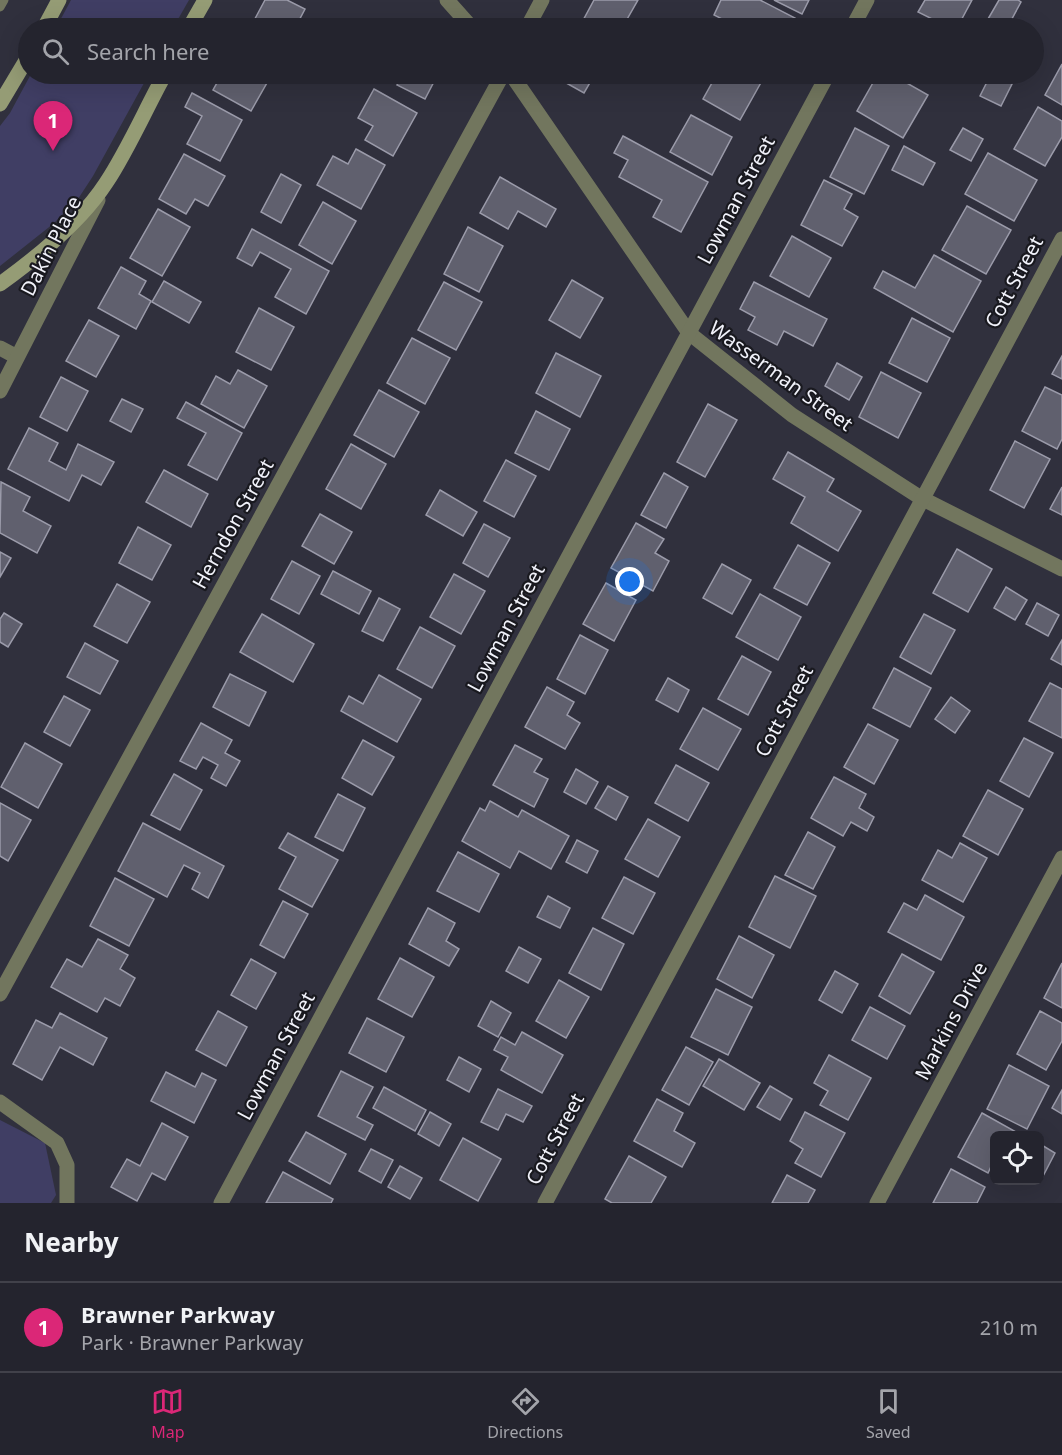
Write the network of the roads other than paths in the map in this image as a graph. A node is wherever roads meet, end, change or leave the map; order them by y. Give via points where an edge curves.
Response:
1 (4, 0) edge
2 (59, 0) edge
3 (205, 0) edge
4 (447, 0) edge
5 (542, 0) edge
6 (867, 0) edge
7 (0, 7) edge
8 (49, 18) edge
9 (195, 18) edge
10 (463, 18) edge
11 (532, 18) edge
12 (857, 18) edge
13 (18, 74) edge
14 (160, 84) edge
15 (498, 84) edge
16 (518, 84) edge
17 (823, 84) edge
18 (0, 104) edge
19 (106, 184) junction
20 (1062, 239) edge
21 (0, 284) edge
22 (689, 333) junction
23 (0, 348) edge
24 (17, 357) junction
25 (0, 391) edge
26 (921, 498) junction
27 (1062, 569) edge
28 (1062, 858) edge
29 (0, 994) edge
30 (0, 1102) edge
31 (67, 1203) edge
32 (221, 1203) edge
33 (545, 1203) edge
34 (877, 1203) edge

1 - 7 lane
2 - 8 street
3 - 9 street
4 - 10 street
5 - 11 street
6 - 12 street
13 - 18 street
14 - 19 street
15 - 29 street, Herndon Street
16 - 22 street, Wasserman Street
17 - 22 street, Lowman Street
19 - 21 street via 70,226
19 - 24 street, Dakin Place
20 - 26 street, Cott Street
22 - 26 street, Wasserman Street via 792,415
22 - 32 street, Lowman Street
23 - 24 street
24 - 25 street, Dakin Place
26 - 27 street, Wasserman Street
26 - 33 street, Cott Street
28 - 34 street, Markins Drive
30 - 31 street via 57,1143 67,1165

